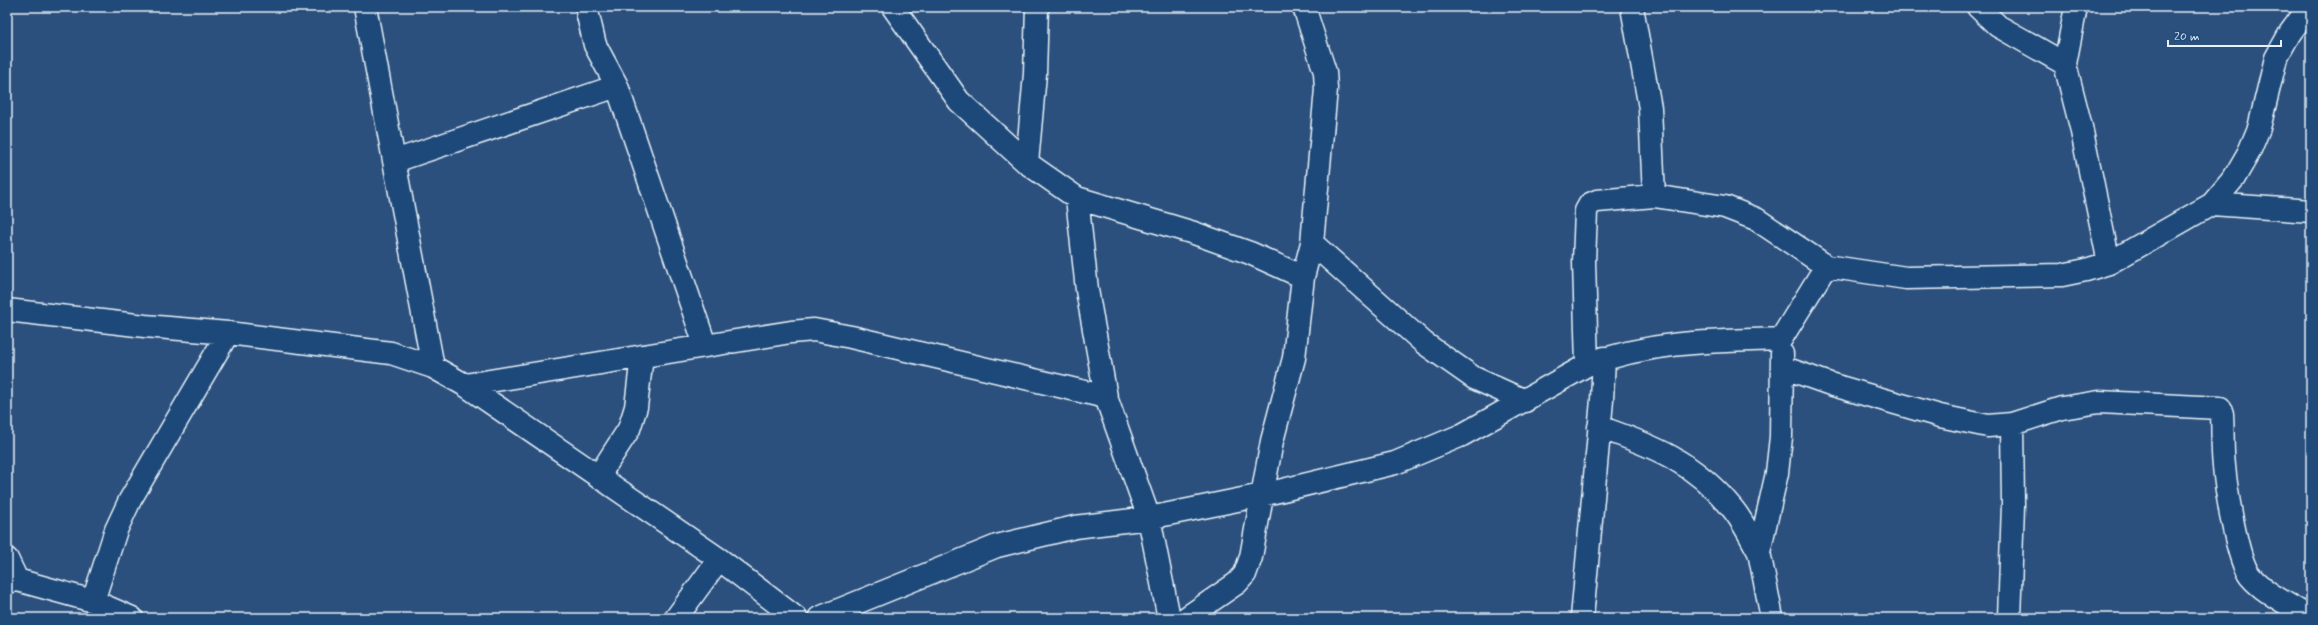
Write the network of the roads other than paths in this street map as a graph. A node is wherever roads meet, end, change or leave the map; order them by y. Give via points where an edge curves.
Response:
1 (366, 7) edge
2 (586, 7) edge
3 (893, 7) edge
4 (1036, 7) edge
5 (1304, 7) edge
6 (1632, 7) edge
7 (1978, 7) edge
8 (2076, 7) edge
9 (2309, 7) edge
10 (2065, 64) junction
11 (616, 86) junction
12 (395, 161) junction
13 (1027, 163) junction
14 (1654, 196) junction
15 (1077, 198) junction
16 (2212, 204) junction
17 (2311, 212) edge
18 (1312, 243) junction
19 (2108, 263) junction
20 (1826, 266) junction
21 (1303, 277) junction
22 (7, 310) edge
23 (228, 333) junction
24 (1781, 339) junction
25 (705, 345) junction
26 (642, 356) junction
27 (1595, 362) junction
28 (433, 367) junction
29 (1782, 367) junction
30 (465, 385) junction
31 (1106, 397) junction
32 (1525, 401) junction
33 (2012, 424) junction
34 (1599, 427) junction
35 (598, 477) junction
36 (1262, 495) junction
37 (1149, 518) junction
38 (1759, 552) junction
39 (7, 558) edge
40 (719, 559) junction
41 (12, 581) edge
42 (104, 609) edge
43 (132, 618) edge
44 (676, 618) edge
45 (796, 618) edge
46 (819, 618) edge
47 (1169, 618) edge
48 (1186, 618) edge
49 (1582, 618) edge
50 (1772, 618) edge
51 (2009, 618) edge
52 (2310, 618) edge

1 - 12 street
2 - 11 street via 595,44
3 - 13 street via 959,101
4 - 13 street via 1035,74
5 - 18 street via 1326,80
6 - 14 street via 1650,108
7 - 10 street via 1998,26
8 - 10 street
9 - 16 street via 2276,58 2259,128 2249,152 2234,178
10 - 19 street via 2081,127
11 - 12 street
11 - 25 street
12 - 28 street
13 - 15 street
14 - 20 street via 1725,208 1756,219
14 - 27 street via 1597,201 1590,204 1586,211 1584,262
15 - 21 street via 1194,232
15 - 31 street via 1087,290
16 - 17 street
16 - 19 street
18 - 21 street
18 - 32 street via 1424,343 1474,378
19 - 20 street via 2062,274 1906,278
20 - 24 street
21 - 36 street via 1294,358 1272,441
22 - 23 street
23 - 28 street via 391,353
23 - 42 street via 130,500 116,530
24 - 27 street via 1687,342 1645,348
24 - 29 street
25 - 26 street
25 - 31 street via 814,330
26 - 30 street
26 - 35 street via 636,407 629,429
27 - 32 street
27 - 34 street
28 - 30 street
29 - 33 street via 1840,388 1972,424
29 - 38 street via 1781,438 1777,472
30 - 35 street
31 - 37 street
32 - 36 street via 1462,435 1395,462
33 - 51 street via 2013,505
33 - 52 street via 2062,408 2099,402 2220,408 2228,491 2240,552 2249,575 2262,588
34 - 38 street via 1659,449 1704,477 1733,509
34 - 49 street
35 - 40 street
36 - 37 street
36 - 48 street via 1245,574 1237,584
37 - 46 street via 1075,527 997,546
37 - 47 street
38 - 50 street
39 - 41 street
40 - 44 street
40 - 45 street
41 - 42 street
42 - 43 street

